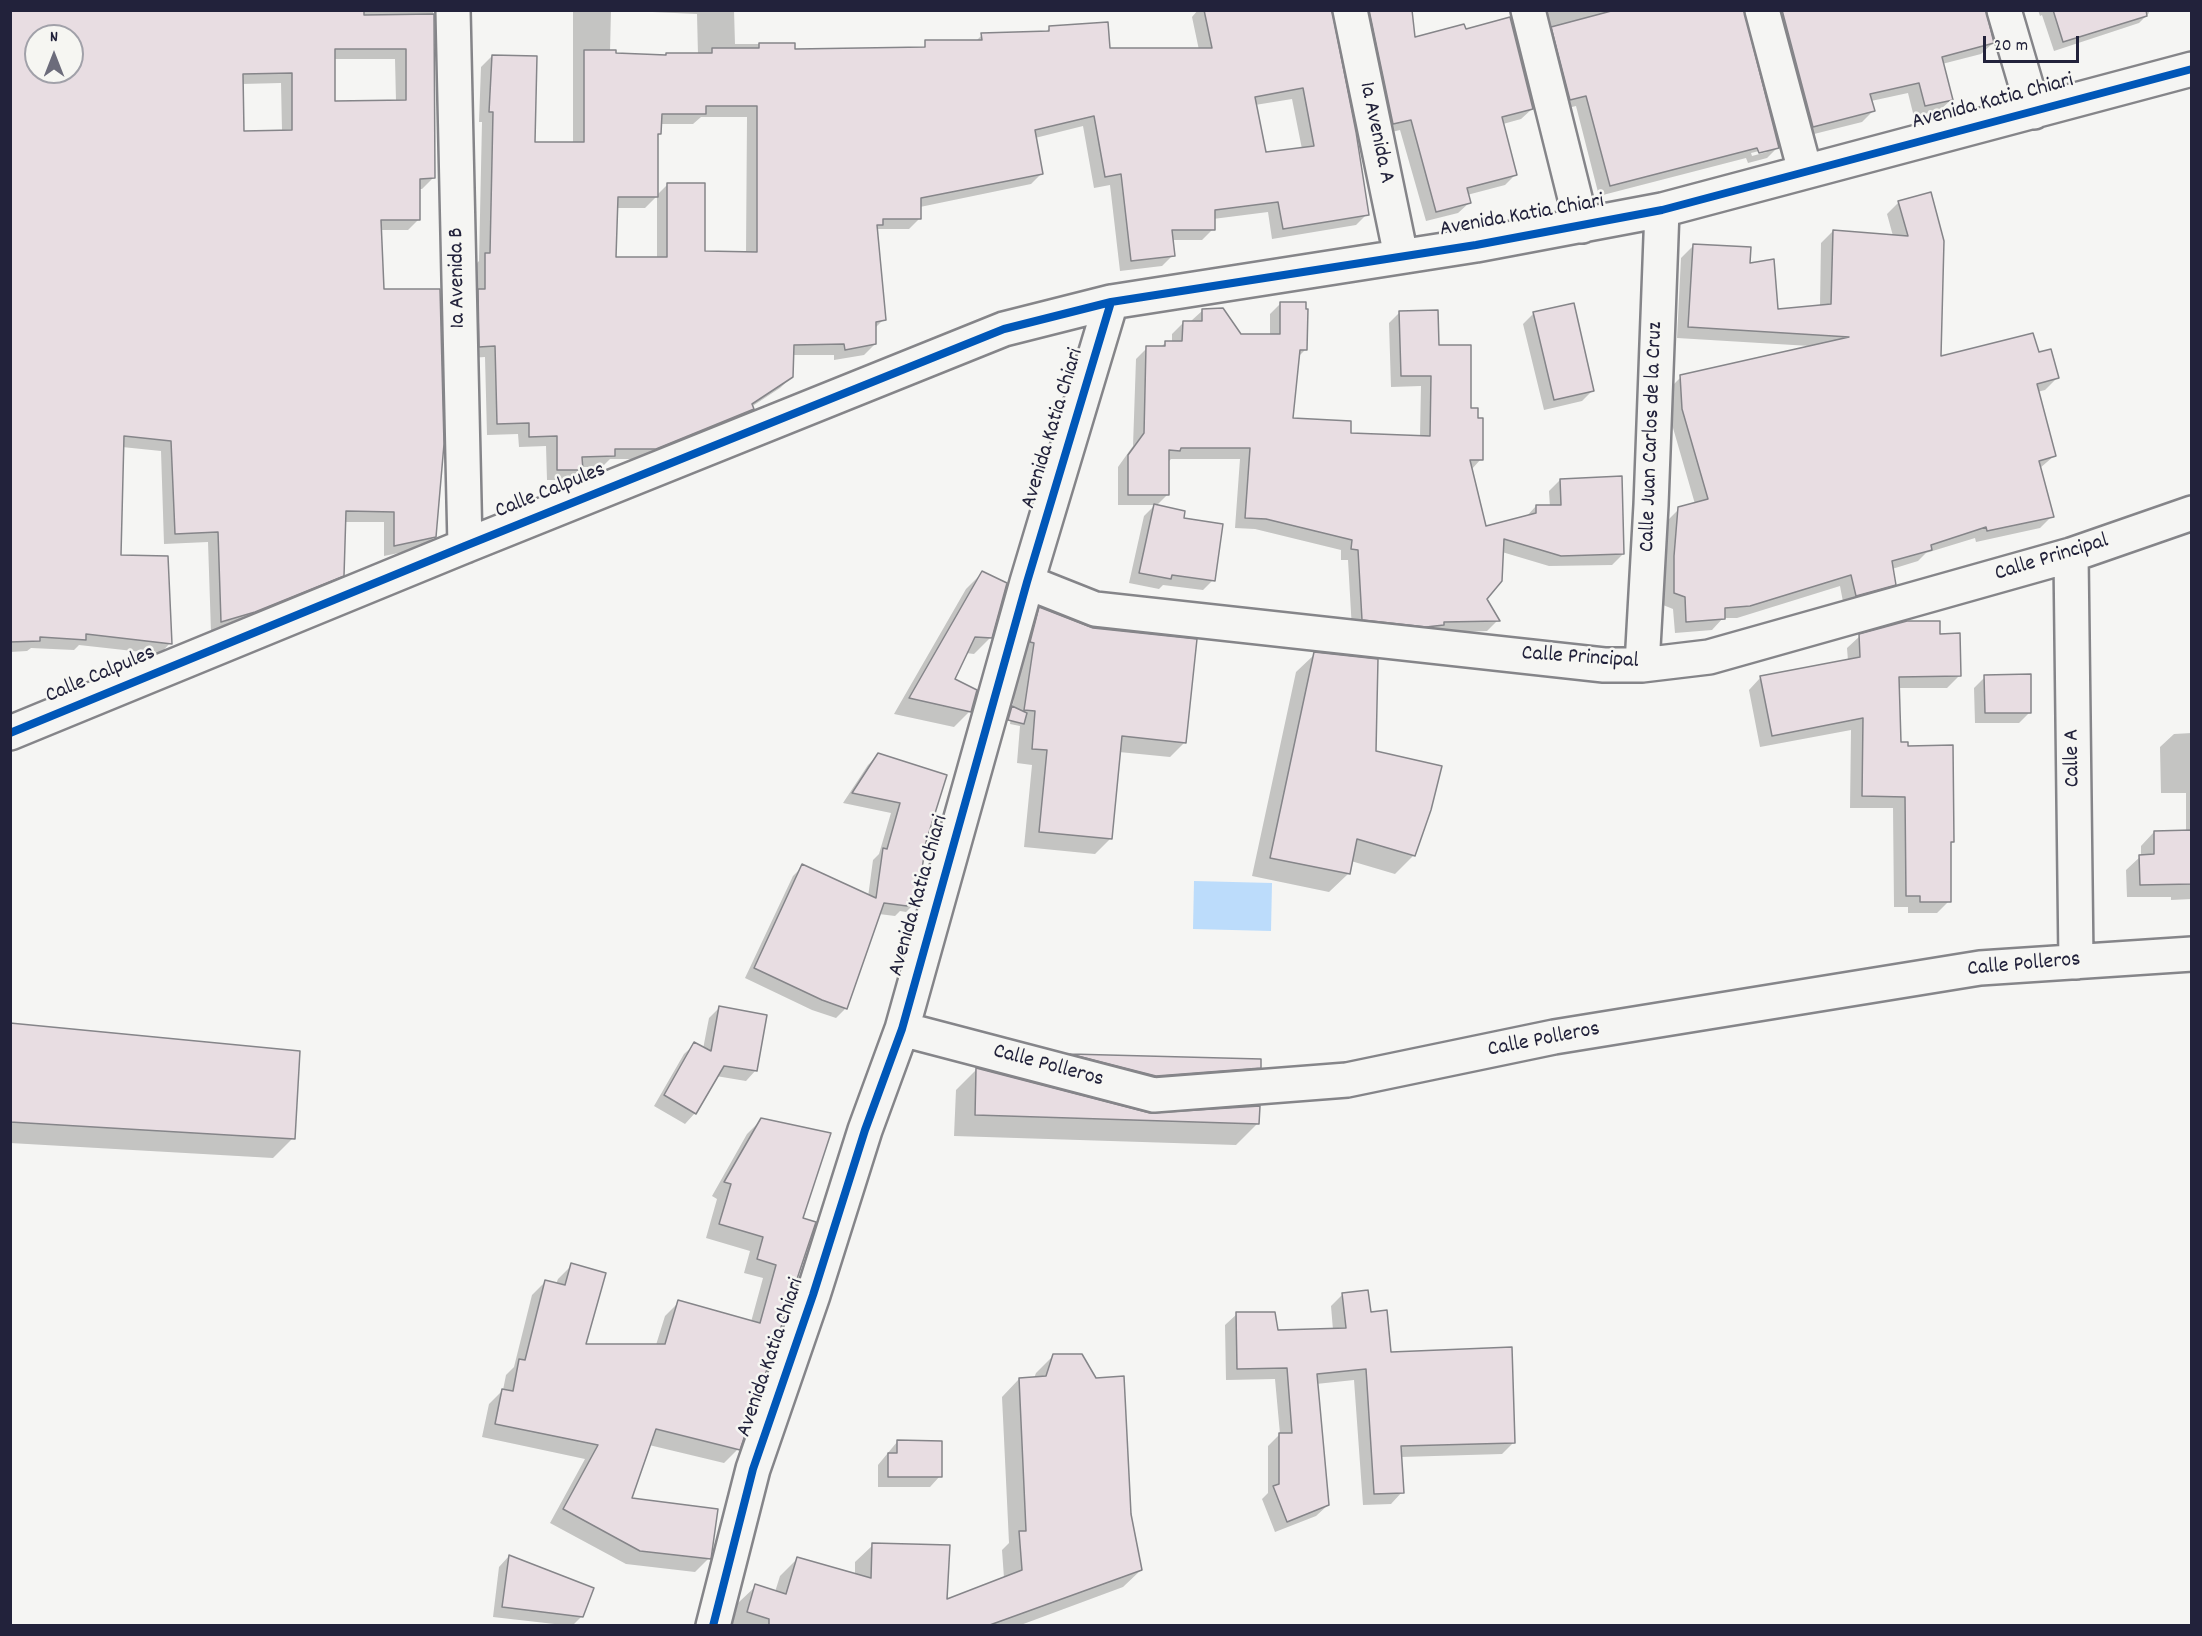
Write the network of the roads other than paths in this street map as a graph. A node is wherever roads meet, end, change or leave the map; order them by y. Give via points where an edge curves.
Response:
1 (453, 10) edge
2 (1350, 10) edge
3 (1528, 10) edge
4 (1762, 10) edge
5 (2004, 10) edge
6 (2192, 69) edge
7 (2034, 112) junction
8 (1805, 171) junction
9 (1662, 210) junction
10 (1582, 226) junction
11 (1401, 256) junction
12 (1111, 302) junction
13 (2192, 513) edge
14 (465, 546) junction
15 (2071, 555) junction
16 (1027, 582) junction
17 (1642, 665) junction
18 (10, 733) edge
19 (2192, 954) edge
20 (2076, 962) junction
21 (902, 1029) junction
22 (713, 1626) edge

1 - 14 street, 1a Avenida B
2 - 11 street, 1a Avenida A
3 - 10 street
4 - 8 street
5 - 7 street
6 - 7 street, Avenida Katia Chiari
7 - 8 street, Avenida Katia Chiari
8 - 9 street, Avenida Katia Chiari
9 - 10 street, Avenida Katia Chiari
9 - 17 street, Calle Juan Carlos de la Cruz
10 - 11 street, Avenida Katia Chiari
11 - 12 street, Avenida Katia Chiari
12 - 14 street, Calle Calpules via 1004,329
12 - 16 street, Avenida Katia Chiari
13 - 15 street, Calle Principal
14 - 18 street, Calle Calpules
15 - 17 street, Calle Principal via 1709,657
15 - 20 street, Calle A
16 - 17 street, Calle Principal via 1095,609 1604,665
16 - 21 street, Avenida Katia Chiari
19 - 20 street, Calle Polleros
20 - 21 street, Calle Polleros via 1968,970 1554,1037 1347,1080 1154,1095
21 - 22 street, Avenida Katia Chiari via 753,1469

